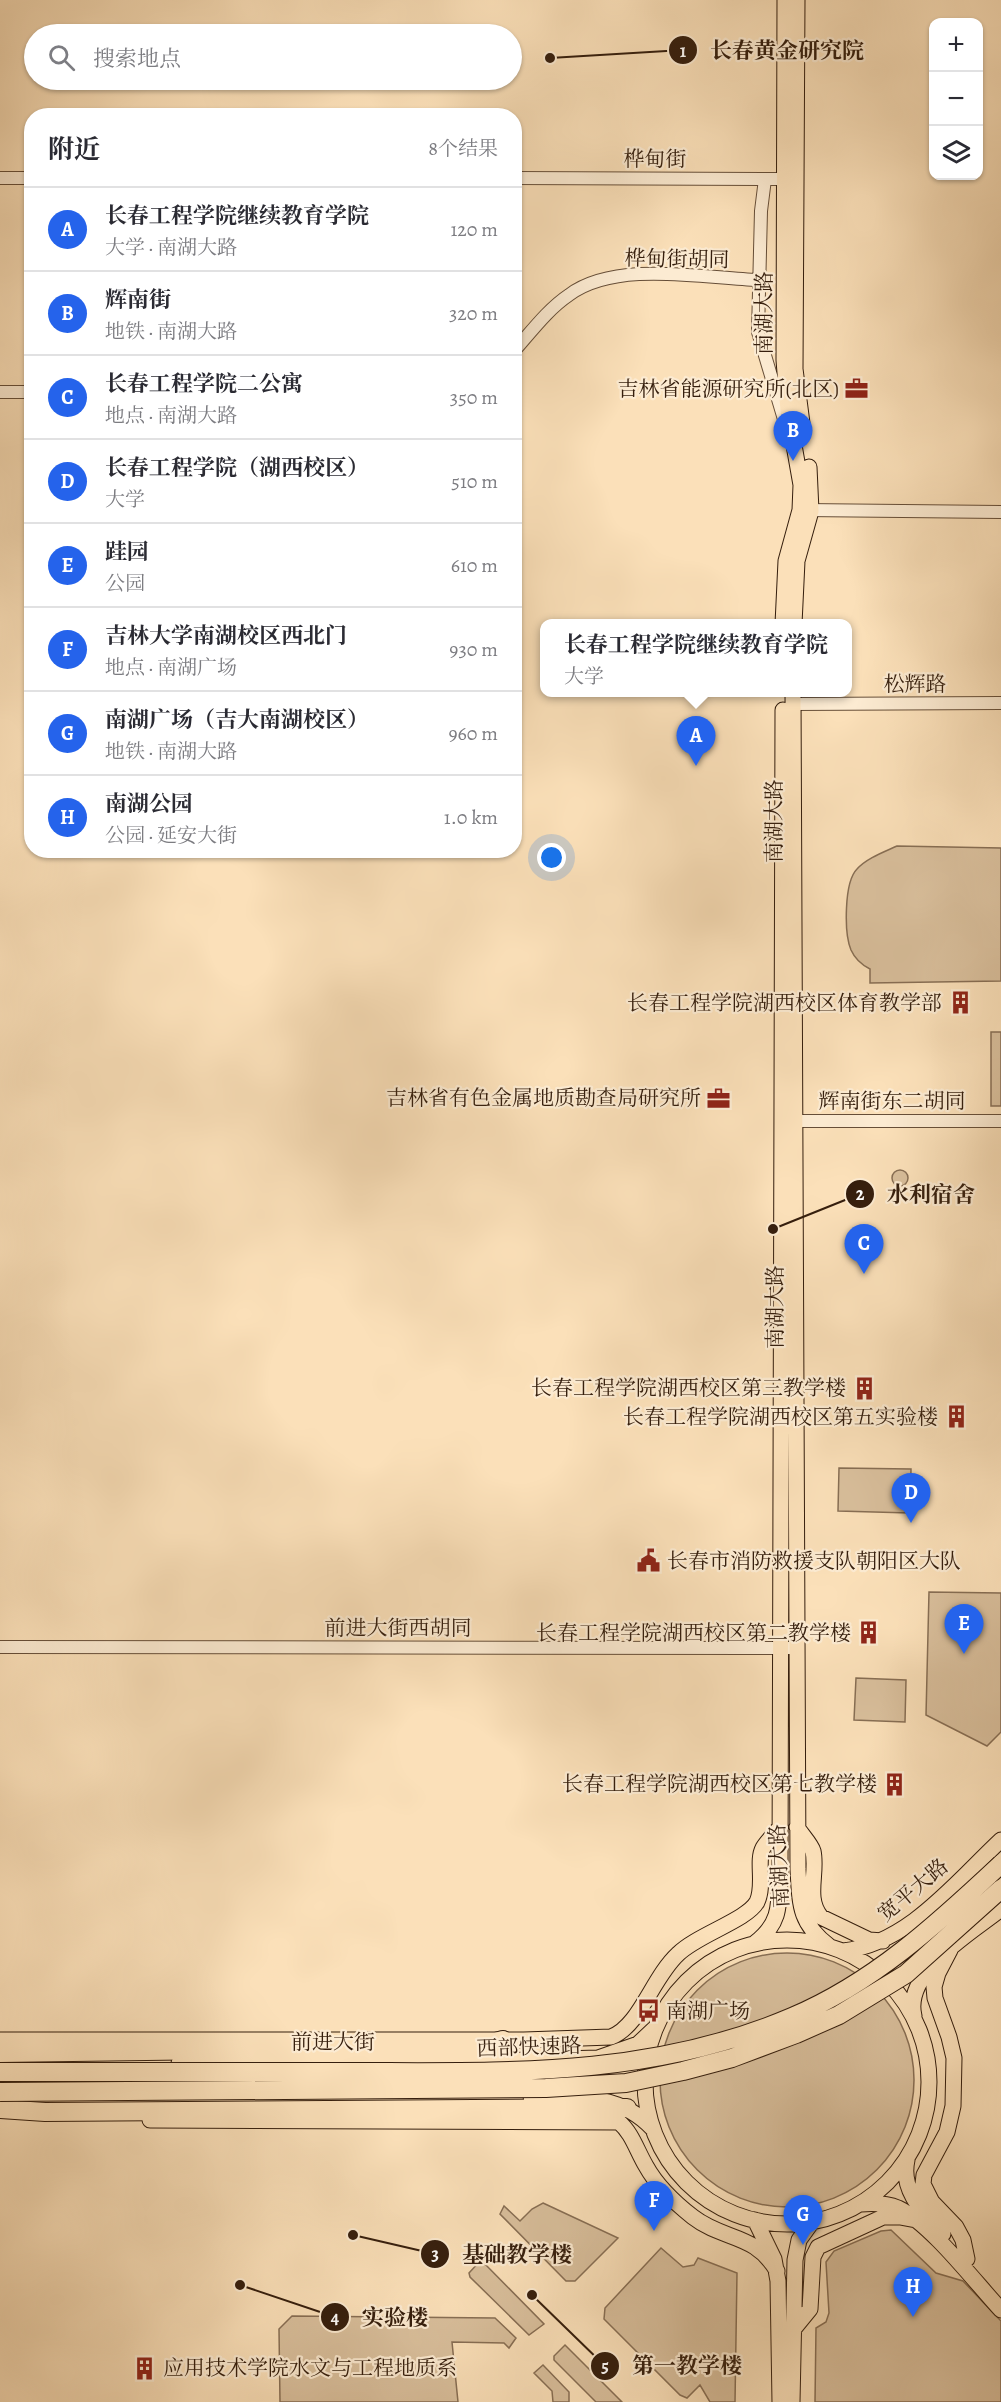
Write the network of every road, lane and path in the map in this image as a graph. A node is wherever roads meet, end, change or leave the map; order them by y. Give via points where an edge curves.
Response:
1 (785, 0) edge
2 (797, 0) edge
3 (0, 178) edge
4 (24, 178) edge
5 (522, 178) edge
6 (765, 179) junction
7 (790, 180) junction
8 (758, 280) junction
9 (522, 343) edge
10 (0, 392) edge
11 (24, 392) edge
12 (796, 453) junction
13 (806, 511) junction
14 (1001, 512) edge
15 (783, 619) edge
16 (794, 619) edge
17 (790, 697) edge
18 (820, 697) edge
19 (1001, 703) edge
20 (789, 1120) junction
21 (1001, 1121) edge
22 (0, 1647) edge
23 (789, 1648) junction
24 (797, 1826) junction
25 (780, 1827) junction
26 (1001, 1840) edge
27 (1001, 1864) edge
28 (1001, 1889) edge
29 (1001, 1909) edge
30 (886, 1941) junction
31 (755, 1943) junction
32 (836, 1949) junction
33 (950, 1950) junction
34 (659, 2020) junction
35 (916, 2022) junction
36 (603, 2038) junction
37 (0, 2040) edge
38 (503, 2040) junction
39 (467, 2050) junction
40 (0, 2053) edge
41 (500, 2060) junction
42 (0, 2066) edge
43 (0, 2072) edge
44 (0, 2092) edge
45 (0, 2097) edge
46 (627, 2108) junction
47 (0, 2109) edge
48 (0, 2117) edge
49 (654, 2130) junction
50 (907, 2158) junction
51 (861, 2204) junction
52 (755, 2220) junction
53 (916, 2220) junction
54 (812, 2222) junction
55 (967, 2259) junction
56 (777, 2271) junction
57 (1001, 2295) edge
58 (1001, 2310) edge
59 (792, 2331) junction
60 (780, 2402) edge
61 (792, 2402) edge

1 - 7 main road, 南湖大路
2 - 7 main road, 南湖大路
3 - 4 street
5 - 6 street, 桦甸街
6 - 7 street, 桦甸街
6 - 8 street
7 - 12 main road, 南湖大路 via 784,360
7 - 13 main road, 南湖大路 via 795,369 812,489
8 - 9 street, 桦甸街胡同 via 662,274 591,283 568,295
8 - 12 street via 758,332
10 - 11 street
12 - 13 main road, 南湖大路
13 - 14 street
13 - 15 main road, 南湖大路 via 786,561
13 - 16 main road, 南湖大路 via 797,561
17 - 20 main road, 南湖大路
18 - 19 street, 松辉路
20 - 21 street, 辉南街东二胡同
20 - 23 main road, 南湖大路
22 - 23 street, 前进大街西胡同
23 - 24 main road, 南湖大路
23 - 25 main road, 南湖大路
24 - 30 main road via 813,1850 816,1912 869,1940
24 - 32 main road, 南湖大路 via 803,1917 812,1933
25 - 31 main road, 南湖大路 via 776,1921
25 - 36 main road via 763,1848 761,1887 750,1911 679,1952 659,1974 632,2023 622,2033
26 - 30 main road, 宽平大路
27 - 43 highway, 西部快速路, bridge via 922,1937 830,1999 739,2037 624,2064 467,2072
28 - 44 highway, 西部快速路, bridge via 906,1974 839,2015 732,2058 637,2081 546,2088
29 - 33 main road
30 - 32 main road, 宽平大路 via 863,1949
31 - 32 main road via 800,1940
31 - 34 main road via 727,1953 701,1969 680,1989
32 - 35 main road via 880,1975 901,1997
33 - 35 main road via 920,1980 913,1997
33 - 55 main road via 934,1988 954,2058 953,2106 947,2132 923,2184 932,2202 956,2227
34 - 36 main road, 前进大街
34 - 41 main road, 前进大街 via 638,2044 598,2058
34 - 49 main road via 645,2078
35 - 50 main road via 928,2065 928,2095 922,2124
36 - 38 main road, 前进大街
37 - 38 main road, 前进大街
38 - 39 highway
39 - 40 highway
39 - 41 highway
41 - 42 main road, 前进大街
45 - 46 main road via 589,2097
46 - 47 highway via 45,2112
46 - 49 main road
48 - 56 main road via 39,2121 619,2122 627,2128 646,2168 679,2205 709,2227 762,2250
49 - 52 main road via 671,2163 696,2191 720,2208
50 - 51 main road via 884,2186
50 - 55 main road via 905,2181 910,2194
51 - 53 main road via 897,2208
51 - 54 main road
52 - 54 main road via 776,2224
52 - 56 main road
53 - 58 main road
53 - 59 main road via 883,2217 818,2247 813,2257 810,2309
54 - 59 main road via 799,2240 795,2260
55 - 57 main road
56 - 60 main road
59 - 61 main road

